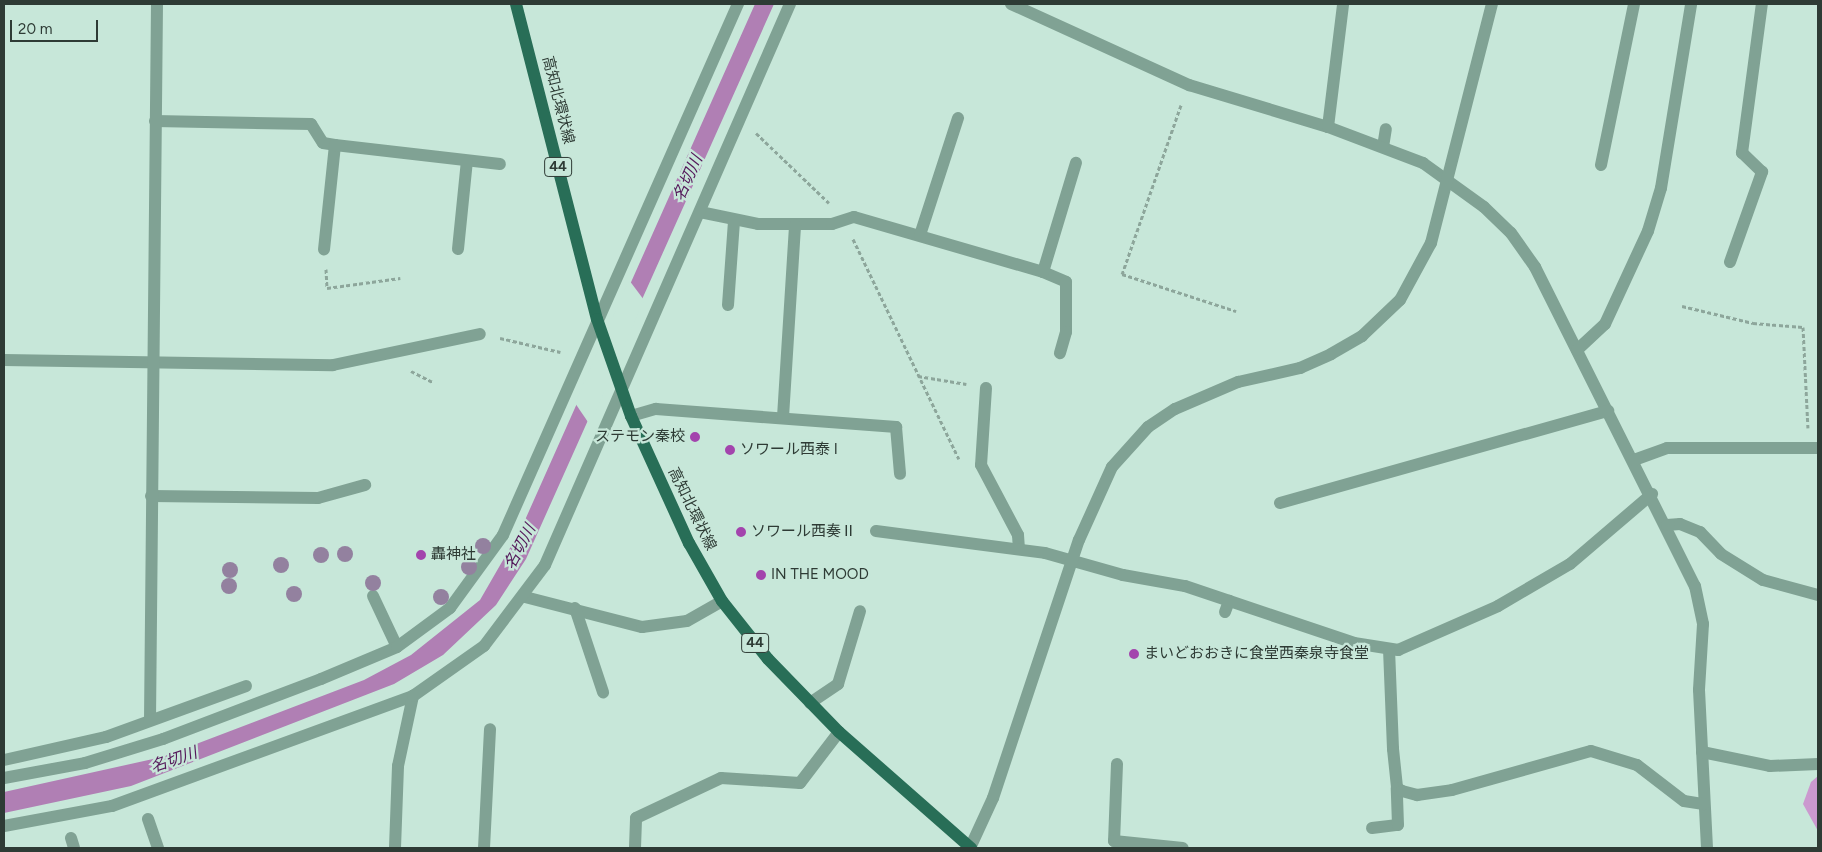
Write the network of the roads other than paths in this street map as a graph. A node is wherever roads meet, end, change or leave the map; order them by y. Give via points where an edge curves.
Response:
1 (157, 4) edge
2 (516, 4) edge
3 (738, 4) edge
4 (790, 4) edge
5 (1011, 4) edge
6 (1343, 4) edge
7 (1492, 4) edge
8 (1634, 4) edge
9 (1691, 4) edge
10 (1762, 4) edge
11 (958, 118) dead end
12 (155, 121) junction
13 (1328, 127) junction
14 (1386, 128) dead end
15 (335, 145) junction
16 (1383, 147) junction
17 (467, 161) junction
18 (1076, 163) dead end
19 (500, 164) dead end
20 (1601, 165) dead end
21 (1448, 182) junction
22 (700, 212) junction
23 (734, 222) junction
24 (795, 225) junction
25 (920, 235) junction
26 (324, 249) road end
27 (458, 250) dead end
28 (1730, 262) dead end
29 (1044, 272) junction
30 (728, 305) dead end
31 (599, 325) junction
32 (480, 334) road end
33 (1577, 350) junction
34 (1060, 353) dead end
35 (4, 360) edge
36 (151, 362) junction
37 (620, 385) junction
38 (986, 388) road end
39 (1608, 411) junction
40 (631, 416) junction
41 (783, 417) junction
42 (1813, 448) edge
43 (1634, 460) junction
44 (900, 474) dead end
45 (365, 485) dead end
46 (1652, 494) junction
47 (151, 496) junction
48 (1280, 503) dead end
49 (1667, 525) junction
50 (876, 531) dead end
51 (1019, 548) junction
52 (1072, 562) junction
53 (1818, 595) edge
54 (373, 596) dead end
55 (525, 597) junction
56 (722, 601) junction
57 (575, 608) junction
58 (860, 611) dead end
59 (397, 647) junction
60 (1389, 650) junction
61 (246, 686) dead end
62 (603, 692) dead end
63 (413, 696) junction
64 (810, 703) junction
65 (150, 720) junction
66 (490, 730) dead end
67 (838, 732) junction
68 (1702, 752) junction
69 (4, 760) edge
70 (1117, 764) dead end
71 (1818, 764) edge
72 (4, 778) edge
73 (1397, 788) junction
74 (1704, 804) junction
75 (148, 819) dead end
76 (4, 826) edge
77 (1372, 828) dead end
78 (158, 848) edge
79 (395, 848) edge
80 (484, 848) edge
81 (634, 848) edge
82 (971, 848) edge
83 (1183, 848) edge
84 (1706, 848) edge

1 - 12 street
2 - 31 main road, 高知北環状線 / 44
3 - 31 street
4 - 22 street
5 - 13 street via 1189,85
6 - 13 street
7 - 21 street
8 - 20 street
9 - 33 street via 1661,188 1648,231 1605,324
10 - 28 street via 1742,153 1762,172
11 - 25 street
12 - 15 street via 310,124 322,143
12 - 36 street
13 - 16 street
14 - 16 street
15 - 17 street
15 - 26 street
16 - 21 street via 1423,163
17 - 19 street
17 - 27 street
18 - 29 street
21 - 33 street via 1511,233 1535,267
21 - 52 street via 1422,265 1387,314 1362,336 1331,354 1300,368 1208,393 1148,427 1112,467
22 - 23 street
22 - 37 street
23 - 24 street
23 - 30 street
24 - 25 street via 844,221 854,217
24 - 41 street
25 - 29 street
29 - 34 street via 1066,282 1066,332
31 - 37 main road, 高知北環状線 / 44
31 - 59 street via 490,558 450,608
32 - 36 street via 333,364
33 - 39 street
35 - 36 street
36 - 47 street
37 - 40 main road, 高知北環状線 / 44
37 - 55 street via 545,565
38 - 51 street via 981,464 1018,535
39 - 43 street
39 - 48 street
40 - 41 street via 656,409
40 - 56 main road, 高知北環状線 / 44 via 665,495
41 - 44 street via 896,427
42 - 43 street via 1667,448
43 - 46 street
45 - 47 street via 318,498
46 - 49 street
46 - 60 street via 1570,564 1473,618 1422,642
47 - 65 street
49 - 53 street via 1680,524 1700,532 1721,554 1763,580
49 - 68 street via 1695,586 1703,624
50 - 51 street
51 - 52 street
52 - 60 street via 1185,586 1227,607
52 - 82 street via 993,798
54 - 59 street
55 - 57 street
55 - 63 street via 484,646
56 - 57 street via 687,621 642,627
56 - 64 main road, 高知北環状線 / 44
57 - 62 street
58 - 64 street via 838,684
59 - 72 street via 163,739 85,763
60 - 73 street
61 - 65 street
63 - 76 street via 121,803
63 - 79 street via 398,766
64 - 67 main road, 高知北環状線 / 44
65 - 69 street via 106,737
66 - 80 street
67 - 81 street via 800,783 721,778 636,818
67 - 82 main road, 高知北環状線 / 44
68 - 71 street via 1770,766
68 - 74 street
70 - 83 street via 1114,842
73 - 74 street via 1417,794 1452,790 1591,751 1637,765 1684,801
73 - 77 street via 1398,825
74 - 84 street
75 - 78 street

